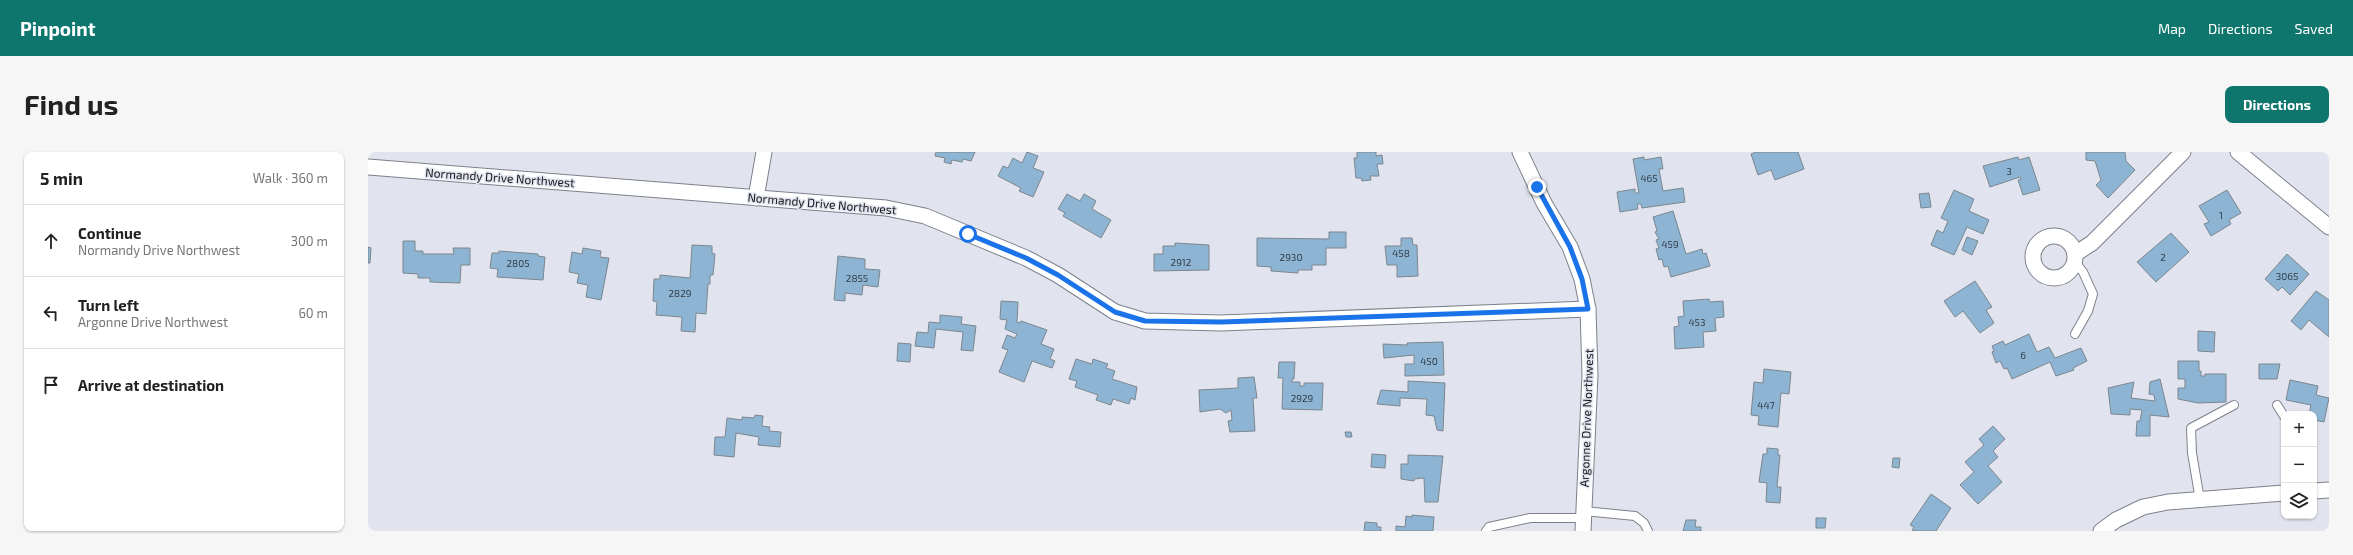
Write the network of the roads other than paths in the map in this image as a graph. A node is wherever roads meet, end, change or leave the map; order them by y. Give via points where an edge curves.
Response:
1 (764, 152) edge
2 (1520, 152) edge
3 (2183, 152) edge
4 (2238, 152) edge
5 (368, 167) edge
6 (756, 198) junction
7 (2329, 227) edge
8 (2075, 258) joint
9 (1588, 309) junction
10 (2075, 334) dead end
11 (2234, 405) dead end
12 (2277, 405) dead end
13 (2281, 411) edge
14 (2329, 490) edge
15 (2317, 491) edge
16 (2281, 493) edge
17 (2200, 500) junction
18 (1583, 520) edge
19 (1486, 531) edge
20 (1648, 531) edge
21 (2101, 531) edge

1 - 6 street
2 - 9 street, Argonne Drive Northwest via 1544,203 1570,247 1582,279
3 - 8 street
4 - 7 street
5 - 6 street, Normandy Drive Northwest
6 - 9 street, Normandy Drive Northwest via 886,208 925,216 1026,258 1058,275 1115,312 1145,321 1222,322
8 - 10 lane via 2093,294 2088,311
9 - 18 street, Argonne Drive Northwest via 1590,375
11 - 17 lane via 2191,428 2192,453
12 - 13 lane
14 - 15 street
16 - 17 street
17 - 21 street via 2144,507 2116,520
18 - 19 lane via 1530,518 1489,528
18 - 20 lane via 1635,516 1644,523

